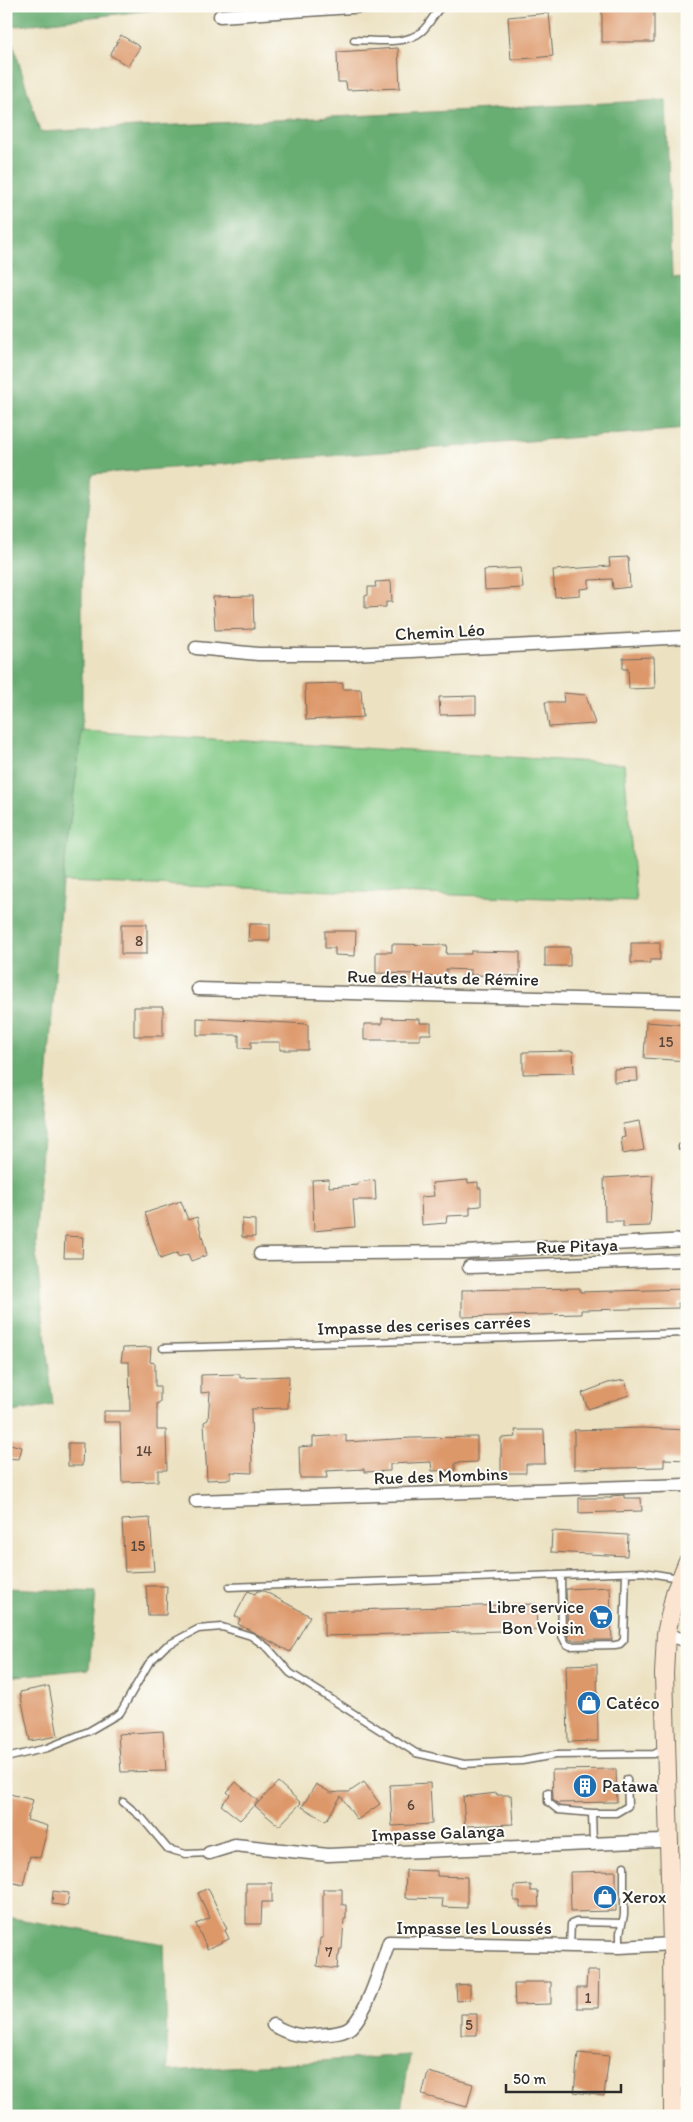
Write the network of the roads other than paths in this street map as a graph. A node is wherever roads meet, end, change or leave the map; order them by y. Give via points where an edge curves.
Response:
1 (366, 6) edge
2 (442, 6) edge
3 (220, 16) dead end
4 (354, 40) dead end
5 (687, 638) edge
6 (196, 648) dead end
7 (198, 989) dead end
8 (687, 1002) edge
9 (687, 1240) edge
10 (260, 1254) dead end
11 (687, 1260) edge
12 (469, 1267) dead end
13 (687, 1333) edge
14 (163, 1348) dead end
15 (687, 1485) edge
16 (196, 1501) dead end
17 (684, 1571) edge
18 (626, 1573) junction
19 (561, 1575) junction
20 (229, 1587) dead end
21 (666, 1634) junction
22 (687, 1641) edge
23 (666, 1748) junction
24 (6, 1758) edge
25 (628, 1779) dead end
26 (548, 1792) dead end
27 (122, 1802) dead end
28 (592, 1812) junction
29 (668, 1836) junction
30 (592, 1844) junction
31 (209, 1853) joint
32 (624, 1866) dead end
33 (670, 1886) junction
34 (687, 1895) edge
35 (622, 1923) junction
36 (672, 1944) junction
37 (570, 1947) junction
38 (620, 1947) junction
39 (680, 1964) edge
40 (273, 2025) dead end
41 (680, 2082) edge
42 (673, 2116) edge

1 - 3 street
2 - 4 lane via 413,37
5 - 6 street, Chemin Léo via 352,654 258,654
7 - 8 street, Rue des Hauts de Rémire
9 - 10 street via 465,1252
11 - 12 street, Rue Pitaya
13 - 14 lane, Impasse des cerises carrées
15 - 16 street, Rue des Mombins
17 - 18 lane
17 - 21 main road via 675,1593
18 - 19 lane
18 - 19 lane via 624,1640 615,1645 566,1644 562,1636
19 - 20 lane
21 - 22 street
21 - 23 main road
23 - 24 lane via 654,1754 555,1755 522,1761 464,1764 416,1753 290,1673 268,1648 250,1636 222,1627 198,1629 166,1646 149,1663 120,1713 89,1731 48,1748
23 - 29 main road
25 - 28 lane via 628,1806 616,1813
26 - 28 lane via 548,1802 558,1810
27 - 31 lane via 142,1818 168,1849 186,1854
28 - 30 lane
29 - 30 street, Impasse Galanga via 660,1841
29 - 33 main road
30 - 31 street, Impasse Galanga via 328,1855 236,1845
32 - 35 lane
33 - 34 street
33 - 36 main road
35 - 37 lane via 571,1924
35 - 38 lane
36 - 38 street, Impasse les Loussés
36 - 39 main road
37 - 38 street, Impasse les Loussés
37 - 40 street, Impasse les Loussés via 389,1942 362,2014 350,2028 333,2034 305,2036 288,2034
39 - 41 main road
41 - 42 main road

